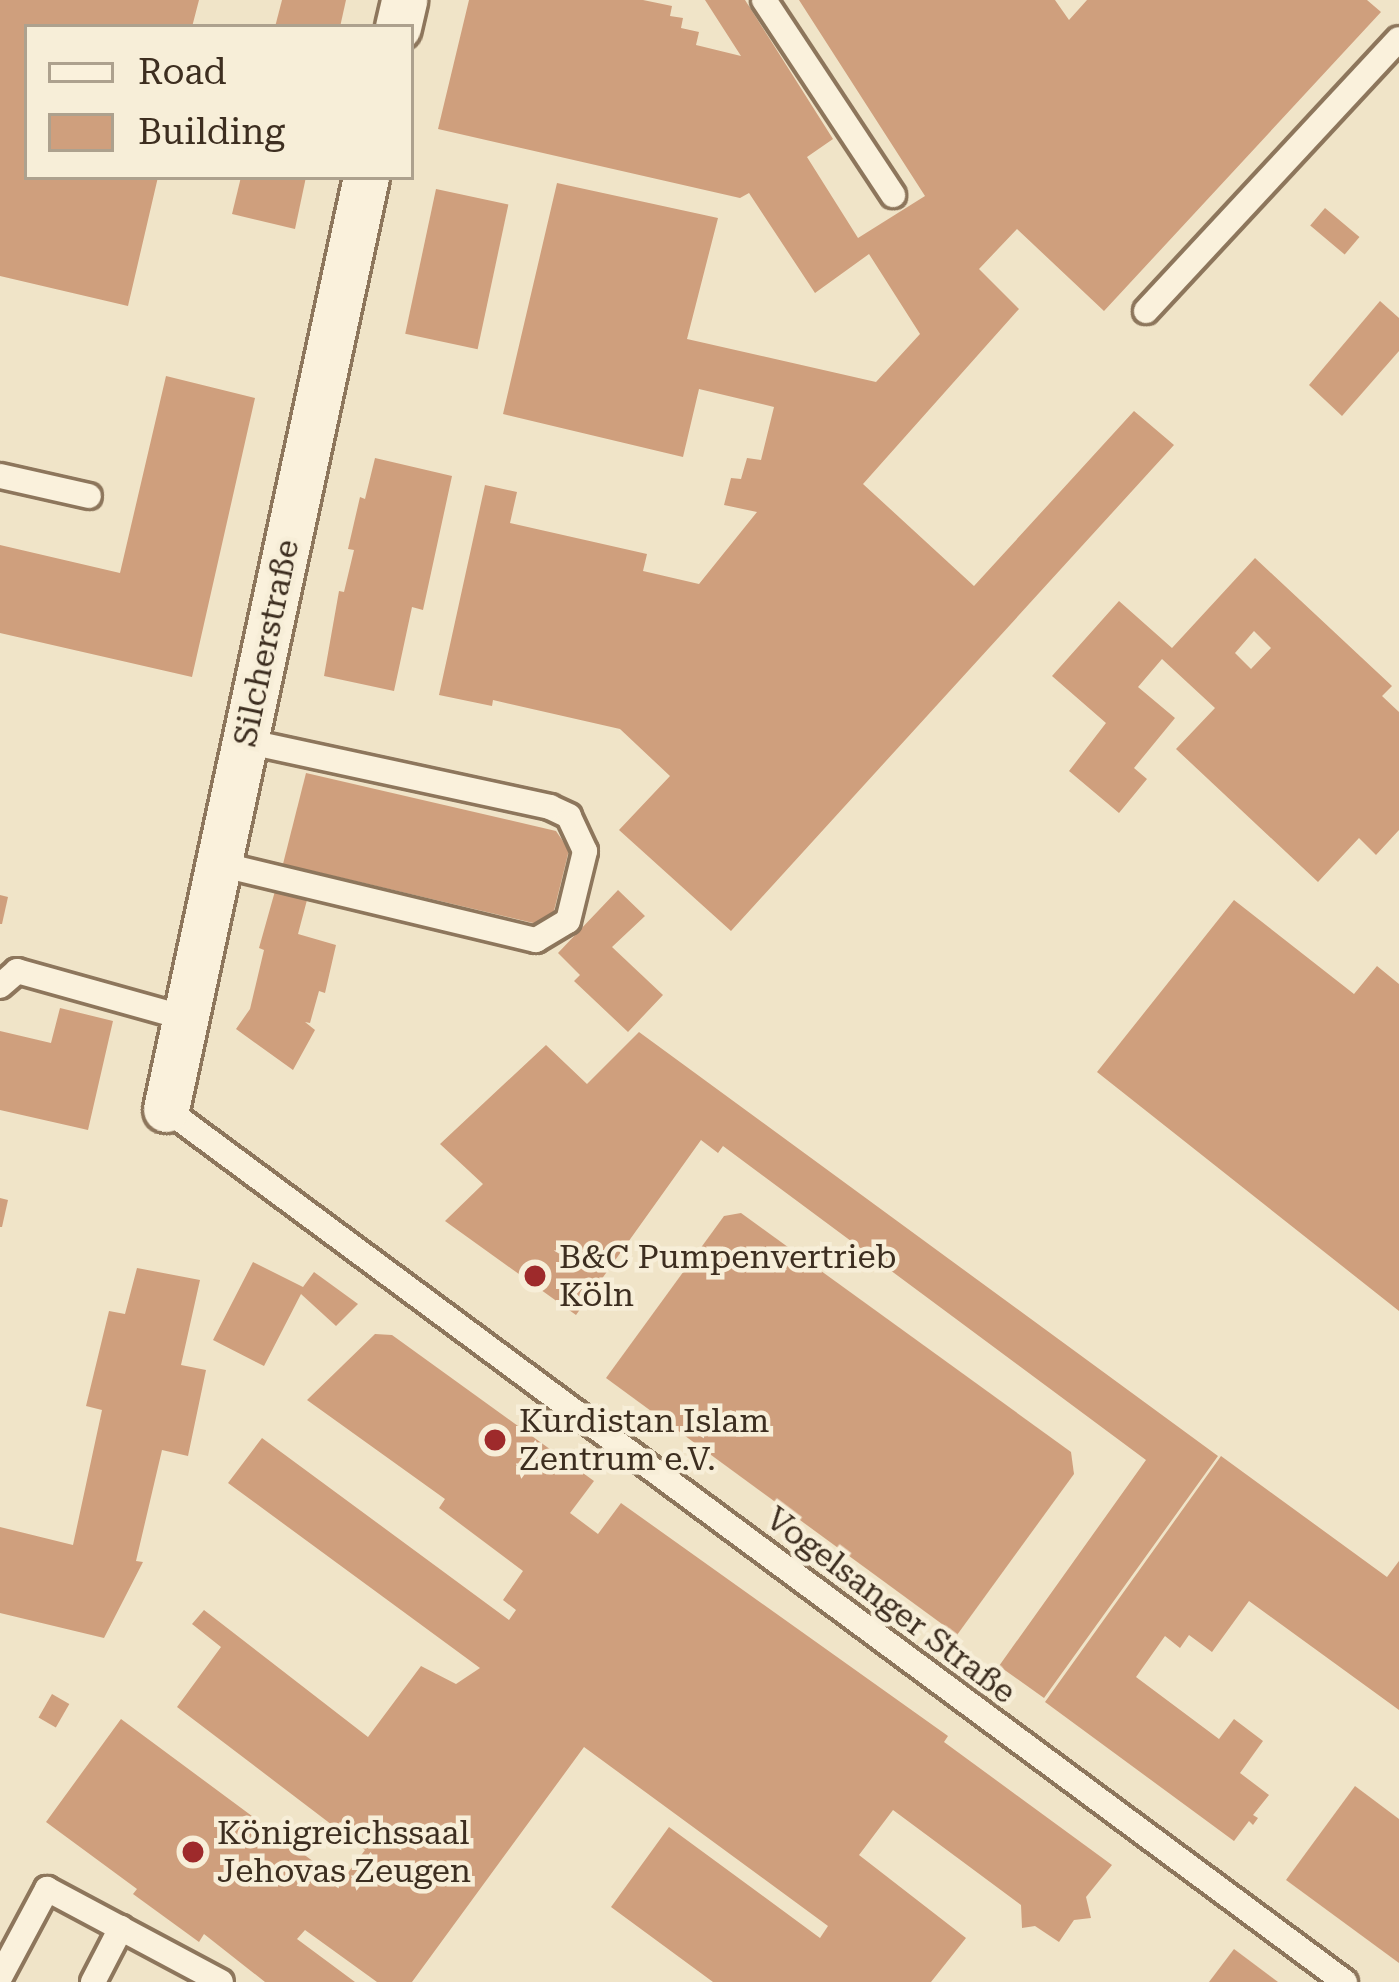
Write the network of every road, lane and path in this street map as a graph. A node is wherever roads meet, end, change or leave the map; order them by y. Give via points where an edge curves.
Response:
1 (764, 0) edge
2 (1399, 39) edge
3 (365, 180) edge
4 (893, 195) dead end
5 (1145, 311) dead end
6 (0, 476) edge
7 (89, 496) dead end
8 (245, 741) junction
9 (219, 864) junction
10 (0, 986) edge
11 (185, 1018) junction
12 (166, 1109) joint
13 (121, 1928) junction
14 (0, 1977) edge
15 (93, 1982) edge
16 (221, 1982) edge
17 (1345, 1982) edge

1 - 4 lane
2 - 5 lane
3 - 8 street, Silcherstraße
6 - 7 lane
8 - 9 street, Silcherstraße
8 - 9 lane via 550,807 569,816 585,851 568,920 536,940
9 - 11 street, Silcherstraße
10 - 11 lane via 17,971
11 - 12 street, Silcherstraße
12 - 17 lane, Vogelsanger Straße
13 - 14 lane via 47,1889
13 - 15 lane
13 - 16 lane

